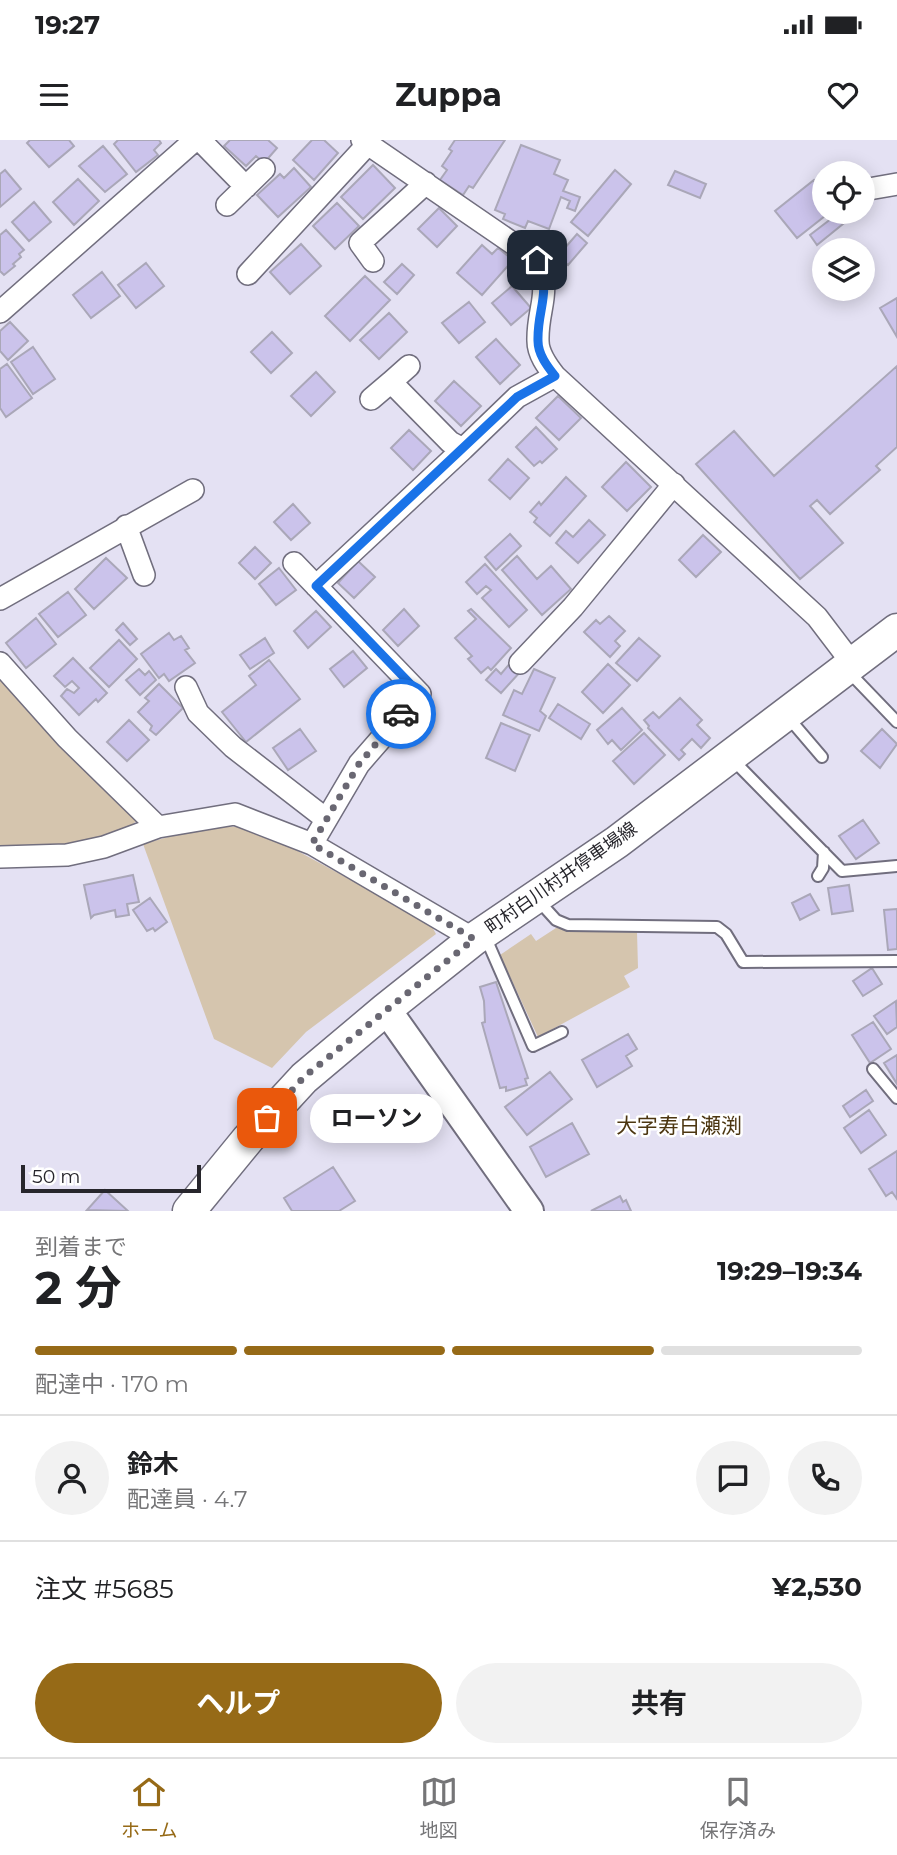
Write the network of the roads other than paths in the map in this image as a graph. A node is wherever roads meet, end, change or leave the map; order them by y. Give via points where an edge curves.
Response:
1 (197, 140) edge
2 (365, 142) edge
3 (264, 169) dead end
4 (426, 183) junction
5 (897, 184) edge
6 (246, 187) junction
7 (875, 188) edge
8 (227, 205) dead end
9 (373, 261) dead end
10 (248, 274) dead end
11 (0, 312) edge
12 (409, 366) dead end
13 (555, 376) junction
14 (391, 382) junction
15 (371, 399) dead end
16 (463, 449) junction
17 (674, 484) junction
18 (193, 490) dead end
19 (126, 526) junction
20 (294, 563) dead end
21 (144, 575) dead end
22 (316, 586) junction
23 (0, 599) edge
24 (897, 630) edge
25 (0, 663) edge
26 (520, 663) dead end
27 (848, 665) junction
28 (186, 687) dead end
29 (785, 714) junction
30 (897, 722) edge
31 (729, 756) junction
32 (822, 757) dead end
33 (326, 819) junction
34 (158, 828) junction
35 (312, 844) junction
36 (824, 852) junction
37 (0, 857) edge
38 (897, 866) edge
39 (818, 876) dead end
40 (536, 897) junction
41 (478, 935) junction
42 (897, 961) edge
43 (386, 1009) junction
44 (562, 1032) dead end
45 (873, 1069) dead end
46 (897, 1098) edge
47 (189, 1211) edge
48 (529, 1211) edge

1 - 6 street
1 - 11 street
2 - 4 street
2 - 10 street
3 - 6 street
4 - 9 street via 360,243
4 - 13 street via 537,260 546,279 538,343
5 - 7 street
6 - 8 street
12 - 14 street
13 - 16 street via 517,397
13 - 17 street
14 - 15 street
14 - 16 street via 450,442
16 - 22 street
17 - 26 street via 573,607
17 - 27 street via 817,617
18 - 19 street
19 - 21 street
19 - 23 street
20 - 22 street
22 - 33 street via 420,694 359,764
24 - 27 main road, 町村白川村井停車場線
25 - 34 street
27 - 29 main road, 町村白川村井停車場線
27 - 30 lane
28 - 33 street via 198,713 233,747
29 - 31 main road, 町村白川村井停車場線
29 - 32 lane
31 - 36 lane
31 - 40 main road, 町村白川村井停車場線
33 - 35 street
34 - 35 street via 235,814
34 - 37 street via 67,855
35 - 41 street
36 - 38 lane via 842,871
36 - 39 lane
40 - 41 main road, 町村白川村井停車場線
40 - 42 lane via 556,920 568,925 717,927 743,962
41 - 43 main road, 町村白川村井停車場線
41 - 44 lane via 533,1046
43 - 47 main road, 町村白川村井停車場線 via 304,1077
43 - 48 street
45 - 46 lane

